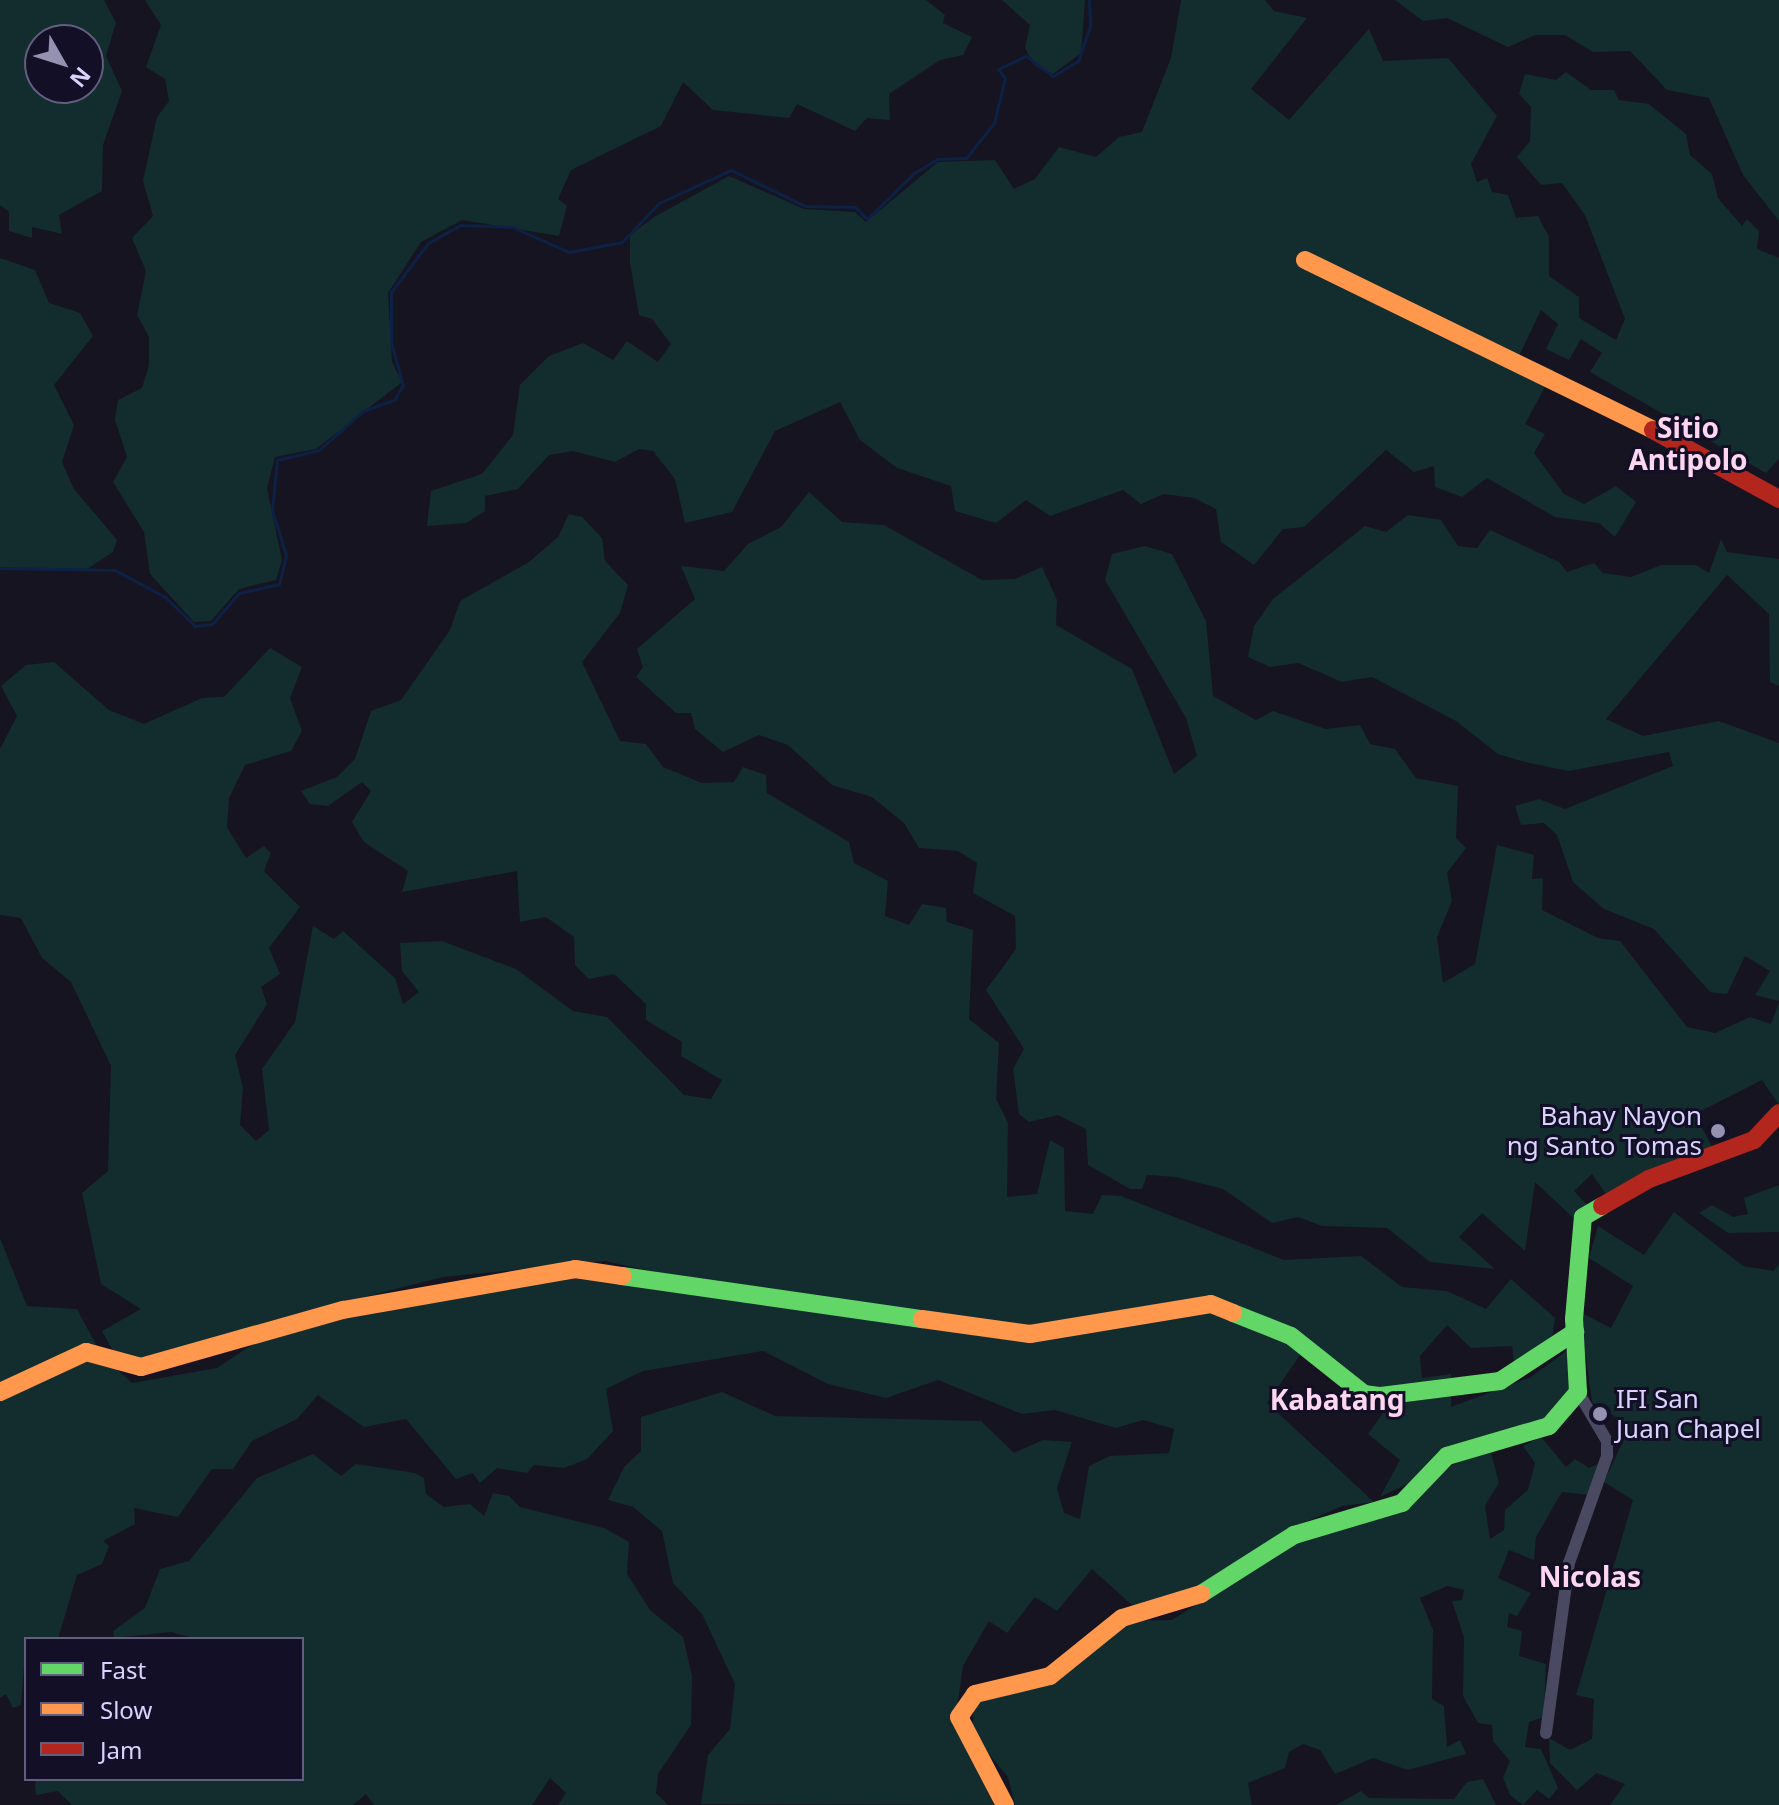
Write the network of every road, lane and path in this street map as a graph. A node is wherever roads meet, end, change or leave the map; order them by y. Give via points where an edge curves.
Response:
1 (1305, 260) dead end
2 (1779, 499) edge
3 (1779, 1113) edge
4 (1575, 1332) junction
5 (0, 1392) edge
6 (1578, 1392) junction
7 (1546, 1733) dead end
8 (1005, 1805) edge

1 - 2 street via 1593,397
3 - 4 street via 1754,1140 1649,1179 1583,1217
4 - 5 street via 1500,1381 1381,1396 1364,1394 1291,1336 1211,1304 1030,1334 575,1269 343,1310 156,1365 132,1367 86,1352
4 - 6 street
6 - 7 street via 1607,1441 1607,1456 1569,1563
6 - 8 street via 1532,1435 1447,1456 1402,1503 1294,1535 1205,1592 1163,1611 1122,1618 1050,1676 975,1694 959,1717

